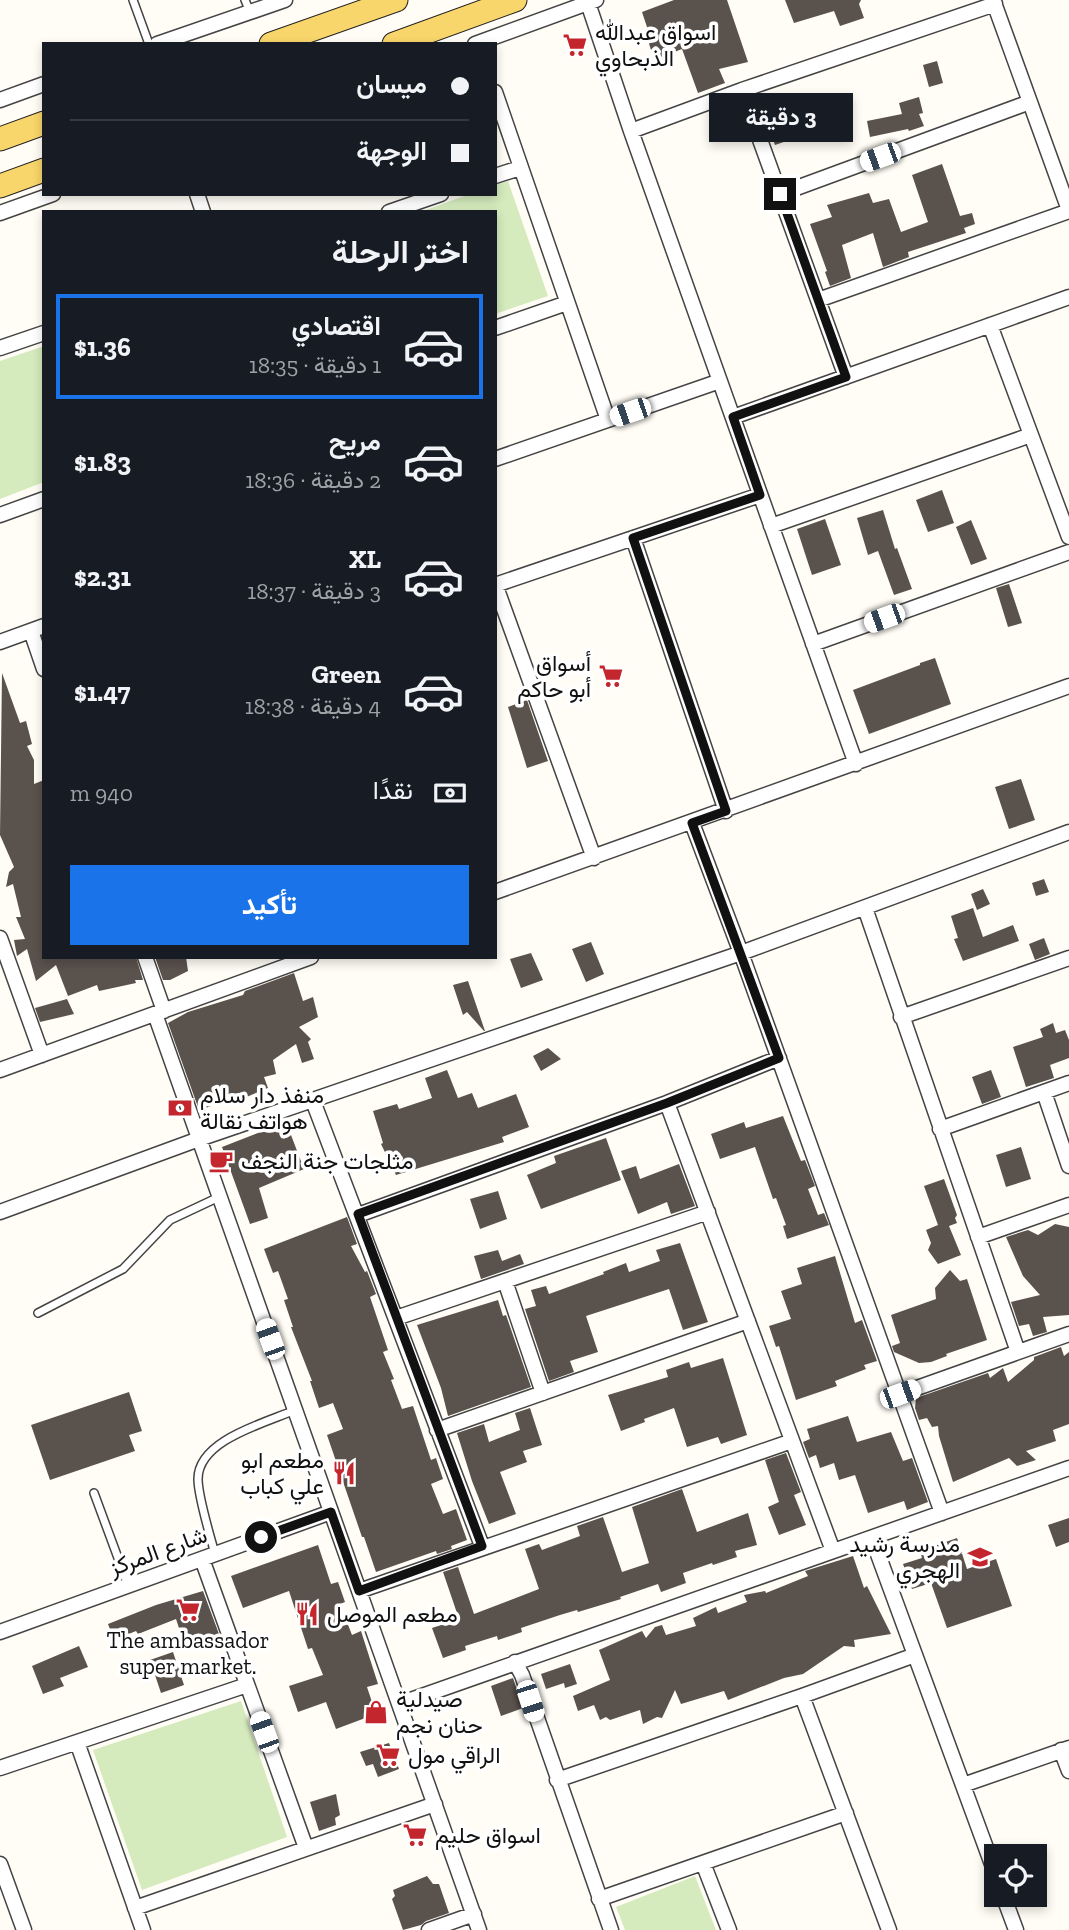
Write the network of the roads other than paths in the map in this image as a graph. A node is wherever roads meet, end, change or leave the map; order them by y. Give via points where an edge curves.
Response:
1 (133, 0) edge
2 (285, 0) edge
3 (396, 0) edge
4 (515, 0) edge
5 (593, 2) edge
6 (994, 2) edge
7 (248, 6) edge
8 (148, 42) edge
9 (162, 42) edge
10 (277, 42) edge
11 (400, 42) edge
12 (481, 42) edge
13 (42, 86) edge
14 (742, 90) junction
15 (497, 98) edge
16 (0, 100) edge
17 (1030, 102) junction
18 (42, 125) edge
19 (631, 131) junction
20 (0, 139) edge
21 (520, 168) junction
22 (42, 171) edge
23 (497, 175) edge
24 (0, 186) edge
25 (780, 194) junction
26 (47, 196) edge
27 (435, 196) edge
28 (395, 210) edge
29 (1069, 211) edge
30 (0, 213) edge
31 (1069, 297) edge
32 (818, 300) junction
33 (567, 303) junction
34 (990, 326) junction
35 (497, 327) edge
36 (42, 334) edge
37 (0, 348) edge
38 (846, 377) junction
39 (720, 381) junction
40 (733, 417) junction
41 (608, 420) junction
42 (1031, 435) junction
43 (497, 458) edge
44 (760, 495) junction
45 (42, 500) edge
46 (0, 515) edge
47 (771, 526) junction
48 (1069, 537) edge
49 (633, 538) junction
50 (1069, 552) edge
51 (497, 584) edge
52 (497, 591) edge
53 (37, 629) edge
54 (0, 642) edge
55 (813, 644) junction
56 (42, 658) edge
57 (1069, 686) edge
58 (856, 764) junction
59 (726, 811) junction
60 (692, 823) junction
61 (1069, 832) edge
62 (594, 858) junction
63 (497, 891) edge
64 (865, 908) junction
65 (0, 938) edge
66 (741, 953) junction
67 (1069, 958) edge
68 (146, 959) edge
69 (284, 962) edge
70 (159, 1013) junction
71 (901, 1017) junction
72 (42, 1055) junction
73 (779, 1058) junction
74 (0, 1070) edge
75 (1069, 1083) edge
76 (1044, 1092) junction
77 (313, 1101) junction
78 (667, 1103) junction
79 (940, 1129) junction
80 (199, 1139) junction
81 (1069, 1166) edge
82 (219, 1197) junction
83 (1069, 1205) edge
84 (0, 1212) edge
85 (708, 1212) junction
86 (358, 1214) junction
87 (978, 1237) junction
88 (505, 1281) junction
89 (38, 1313) dead end
90 (396, 1318) junction
91 (748, 1321) junction
92 (1069, 1334) edge
93 (1018, 1353) junction
94 (543, 1393) junction
95 (900, 1394) junction
96 (295, 1410) junction
97 (437, 1430) junction
98 (792, 1441) junction
99 (1069, 1468) edge
100 (94, 1493) dead end
101 (331, 1512) junction
102 (942, 1513) junction
103 (873, 1538) junction
104 (482, 1546) junction
105 (832, 1551) junction
106 (208, 1557) junction
107 (128, 1586) junction
108 (359, 1591) junction
109 (0, 1632) edge
110 (915, 1655) junction
111 (515, 1662) junction
112 (247, 1685) junction
113 (802, 1696) junction
114 (399, 1704) junction
115 (77, 1742) junction
116 (1065, 1749) edge
117 (0, 1768) edge
118 (1069, 1771) edge
119 (557, 1780) junction
120 (963, 1784) junction
121 (435, 1804) junction
122 (846, 1814) junction
123 (985, 1844) edge
124 (306, 1849) junction
125 (704, 1863) junction
126 (0, 1864) edge
127 (599, 1899) junction
128 (1007, 1907) edge
129 (135, 1908) junction
130 (474, 1914) junction
131 (24, 1930) edge
132 (143, 1930) edge
133 (429, 1930) edge
134 (479, 1930) edge
135 (611, 1930) edge
136 (729, 1930) edge
137 (889, 1930) edge
138 (1016, 1930) edge

1 - 8 lane
2 - 7 street
3 - 10 main road
4 - 11 main road
5 - 12 street
5 - 19 street
6 - 14 street
6 - 17 street
7 - 9 street
13 - 16 street
14 - 19 street
14 - 25 street
15 - 21 street
17 - 25 street
17 - 29 street
18 - 20 main road
19 - 39 street
21 - 23 street
21 - 33 street
22 - 24 main road
25 - 32 street
26 - 30 street
27 - 28 street
29 - 32 street
31 - 34 street
32 - 38 street
33 - 35 street
33 - 41 street
34 - 38 street
34 - 42 street
36 - 37 street
38 - 40 street
39 - 40 street
39 - 41 street
40 - 44 street
41 - 43 street
42 - 47 street
42 - 48 street
44 - 47 street
44 - 49 street
45 - 46 street
47 - 55 street
49 - 51 street
49 - 59 street
50 - 55 street
52 - 62 street
53 - 54 street
53 - 56 street
55 - 58 street
57 - 58 street
58 - 59 street
59 - 60 street
60 - 62 street
60 - 66 street
61 - 64 street
62 - 63 street
64 - 66 street
64 - 71 street
65 - 72 street
66 - 73 street
66 - 77 street
67 - 71 street
68 - 70 street
69 - 70 street
70 - 72 street
70 - 80 street
71 - 79 street
72 - 74 street
73 - 78 street
73 - 95 street
75 - 76 street
76 - 79 street
76 - 81 street
77 - 80 street
77 - 86 street
78 - 85 street
78 - 86 street
79 - 87 street
80 - 82 street
80 - 84 street
82 - 89 lane via 170,1220 123,1269
82 - 96 street
83 - 87 street
85 - 88 street
85 - 91 street
86 - 90 street
87 - 93 street
88 - 90 street
88 - 94 street
90 - 97 street
91 - 94 street
91 - 98 street
92 - 93 street
93 - 95 street
94 - 97 street
95 - 102 street
96 - 101 street
96 - 106 lane via 218,1443 204,1458 198,1478
97 - 104 street
98 - 104 street
98 - 105 street
99 - 102 street
100 - 107 lane
101 - 106 street, شارع المركز
101 - 108 street
102 - 103 street
103 - 105 street
103 - 110 street
104 - 108 street
105 - 111 street
106 - 107 street, شارع المركز
106 - 112 street
107 - 109 street, شارع المركز
108 - 114 street
110 - 113 street
110 - 120 street
111 - 114 street
111 - 119 street
112 - 115 street
112 - 124 street
113 - 119 street
113 - 122 street
114 - 121 street
115 - 117 street
115 - 129 street
116 - 118 street
116 - 120 street
119 - 127 street
120 - 123 street
121 - 124 street
121 - 130 street
122 - 125 street
122 - 137 street
124 - 129 street
125 - 127 street
125 - 136 street
126 - 131 street
127 - 135 street
128 - 138 street
129 - 132 street
130 - 133 street
130 - 134 street

